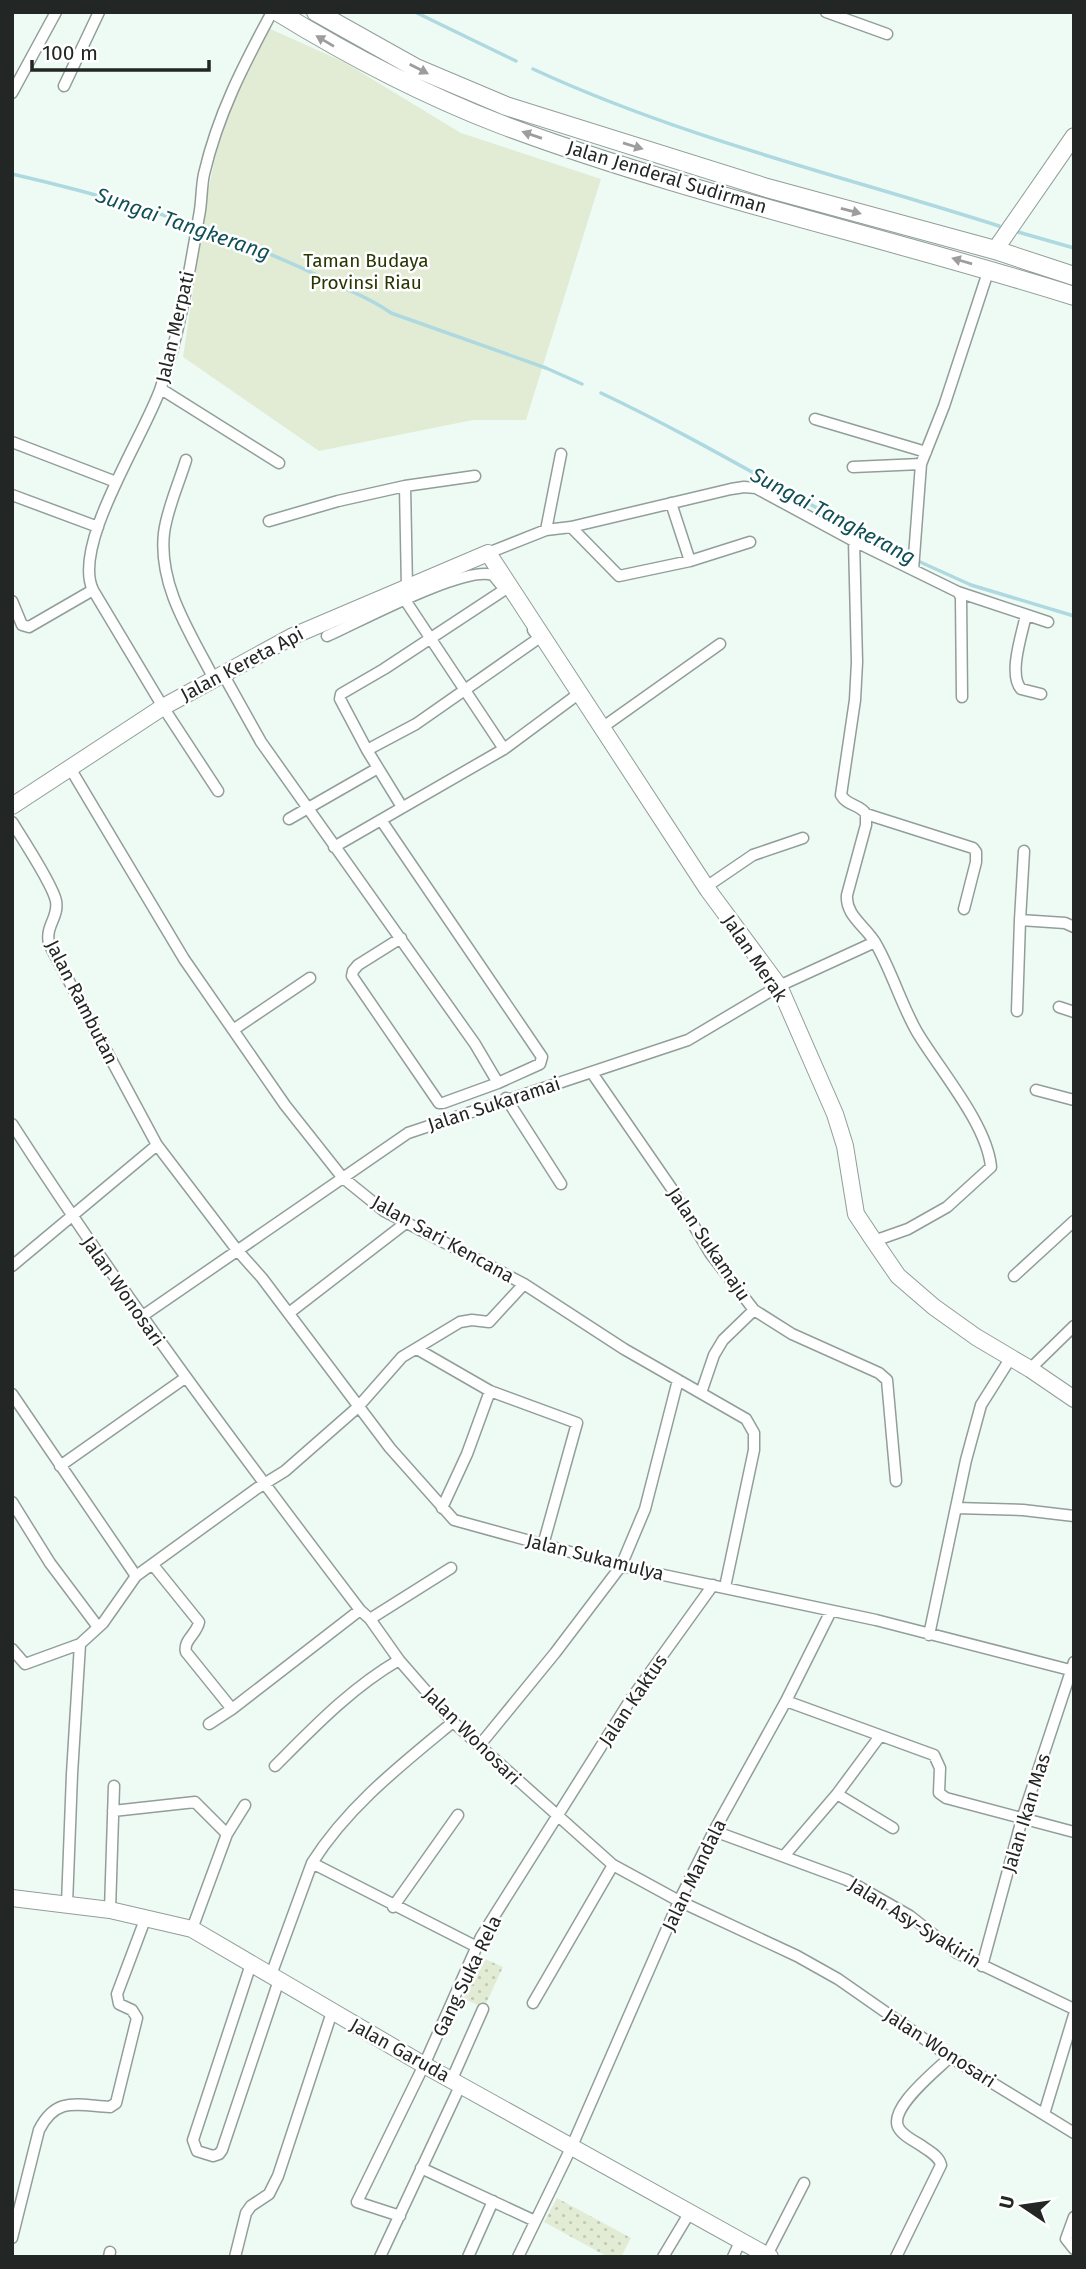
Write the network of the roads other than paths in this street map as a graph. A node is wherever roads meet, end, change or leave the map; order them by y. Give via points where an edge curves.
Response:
1 (56, 12) edge
2 (99, 12) edge
3 (272, 12) edge
4 (278, 12) edge
5 (316, 12) edge
6 (826, 12) edge
7 (887, 34) dead end
8 (64, 86) dead end
9 (12, 93) edge
10 (1074, 136) edge
11 (995, 250) junction
12 (989, 269) junction
13 (1074, 276) edge
14 (1074, 296) edge
15 (161, 389) junction
16 (816, 419) dead end
17 (12, 442) edge
18 (926, 452) junction
19 (561, 454) dead end
20 (186, 460) dead end
21 (279, 463) dead end
22 (921, 464) junction
23 (853, 467) dead end
24 (475, 476) dead end
25 (116, 482) junction
26 (405, 486) junction
27 (12, 495) edge
28 (671, 503) junction
29 (269, 521) dead end
30 (98, 527) junction
31 (571, 527) junction
32 (546, 530) junction
33 (853, 541) junction
34 (750, 542) dead end
35 (488, 553) junction
36 (690, 561) junction
37 (913, 570) junction
38 (93, 590) junction
39 (504, 590) junction
40 (958, 593) junction
41 (406, 594) junction
42 (12, 601) edge
43 (1026, 615) junction
44 (1048, 622) dead end
45 (327, 636) dead end
46 (430, 638) junction
47 (720, 644) dead end
48 (218, 676) junction
49 (465, 690) junction
50 (580, 692) junction
51 (1041, 694) dead end
52 (962, 697) dead end
53 (163, 707) junction
54 (603, 727) junction
55 (504, 749) junction
56 (367, 750) junction
57 (70, 768) junction
58 (378, 768) junction
59 (218, 791) dead end
60 (12, 806) edge
61 (402, 807) junction
62 (307, 809) junction
63 (866, 814) junction
64 (289, 819) dead end
65 (381, 820) junction
66 (12, 822) edge
67 (803, 838) dead end
68 (334, 847) junction
69 (1024, 851) dead end
70 (706, 887) junction
71 (964, 909) dead end
72 (1020, 920) junction
73 (1074, 927) edge
74 (401, 938) junction
75 (876, 942) junction
76 (310, 978) dead end
77 (779, 986) junction
78 (1059, 1007) dead end
79 (1017, 1012) dead end
80 (1074, 1012) edge
81 (233, 1030) junction
82 (592, 1073) junction
83 (498, 1083) junction
84 (1036, 1090) dead end
85 (506, 1098) junction
86 (1074, 1100) edge
87 (12, 1124) edge
88 (156, 1145) junction
89 (342, 1177) junction
90 (561, 1184) dead end
91 (72, 1217) junction
92 (1074, 1221) edge
93 (407, 1222) junction
94 (874, 1241) junction
95 (237, 1250) junction
96 (12, 1266) edge
97 (1014, 1276) dead end
98 (524, 1284) junction
99 (754, 1310) junction
100 (289, 1313) junction
101 (141, 1317) junction
102 (1074, 1326) edge
103 (417, 1349) junction
104 (1010, 1359) junction
105 (1030, 1369) junction
106 (185, 1378) junction
107 (678, 1380) junction
108 (490, 1391) junction
109 (701, 1392) junction
110 (12, 1394) edge
111 (1074, 1399) edge
112 (358, 1407) junction
113 (60, 1466) junction
114 (896, 1481) dead end
115 (264, 1484) junction
116 (12, 1502) edge
117 (442, 1508) junction
118 (956, 1508) junction
119 (1074, 1516) edge
120 (543, 1545) junction
121 (153, 1565) junction
122 (621, 1566) junction
123 (451, 1567) dead end
124 (136, 1576) junction
125 (713, 1585) junction
126 (725, 1587) junction
127 (360, 1609) junction
128 (831, 1611) junction
129 (370, 1619) junction
130 (98, 1628) junction
131 (929, 1635) junction
132 (80, 1644) junction
133 (12, 1649) edge
134 (399, 1660) junction
135 (1073, 1668) edge
136 (786, 1701) junction
137 (232, 1709) junction
138 (453, 1723) junction
139 (209, 1724) dead end
140 (880, 1736) junction
141 (479, 1746) junction
142 (275, 1766) dead end
143 (114, 1786) dead end
144 (837, 1794) junction
145 (245, 1805) dead end
146 (113, 1811) junction
147 (458, 1815) dead end
148 (557, 1817) junction
149 (1022, 1819) junction
150 (893, 1828) dead end
151 (714, 1830) junction
152 (1074, 1832) edge
153 (227, 1834) junction
154 (784, 1856) junction
155 (312, 1863) junction
156 (613, 1865) junction
157 (12, 1898) edge
158 (679, 1901) junction
159 (67, 1904) junction
160 (393, 1907) junction
161 (110, 1910) junction
162 (146, 1917) junction
163 (192, 1929) junction
164 (477, 1947) junction
165 (251, 1964) junction
166 (982, 1966) junction
167 (275, 1978) junction
168 (533, 2003) dead end
169 (483, 2009) dead end
170 (1074, 2009) edge
171 (332, 2012) junction
172 (1074, 2015) edge
173 (1070, 2036) edge
174 (950, 2057) junction
175 (424, 2065) junction
176 (457, 2081) junction
177 (1044, 2114) junction
178 (1074, 2133) edge
179 (572, 2146) junction
180 (421, 2168) junction
181 (804, 2183) dead end
182 (493, 2202) junction
183 (690, 2211) junction
184 (400, 2216) junction
185 (1074, 2217) edge
186 (535, 2221) junction
187 (12, 2238) edge
188 (741, 2241) junction
189 (1074, 2249) edge
190 (769, 2256) edge
191 (235, 2257) edge
192 (380, 2257) edge
193 (468, 2257) edge
194 (518, 2257) edge
195 (663, 2257) edge
196 (733, 2257) edge
197 (896, 2257) edge

1 - 9 street
2 - 8 street
3 - 15 street, Jalan Merpati via 232,88 204,175 192,254
12 -> 4 main road, Jalan Jenderal Sudirman via 660,176 499,123 346,54
5 -> 11 main road, Jalan Jenderal Sudirman via 416,68 506,106 767,188
6 - 7 street
10 - 11 street
11 - 13 main road, Jalan Jenderal Sudirman
12 - 14 main road, Jalan Jenderal Sudirman
12 - 18 street
15 - 21 street
15 - 25 street, Jalan Merpati
16 - 18 street
17 - 25 street
18 - 22 street
19 - 32 street
20 - 48 street via 164,530 164,557 173,598
22 - 23 street
22 - 37 street
24 - 26 street
25 - 30 street, Jalan Merpati
26 - 29 street
26 - 41 street
27 - 30 street
28 - 31 street
28 - 33 street via 752,488
28 - 36 street
30 - 38 street, Jalan Merpati via 88,571
31 - 32 street
31 - 36 street via 619,576
32 - 35 street
33 - 37 street
33 - 63 street via 857,662 840,791 844,800
34 - 36 street
35 - 41 street, Jalan Kereta Api
35 - 50 street, Jalan Merak
37 - 40 street
38 - 42 street via 29,628 22,625
38 - 53 street, Jalan Merpati
39 - 41 street via 493,575 477,573
39 - 46 street
39 - 49 street via 538,638
40 - 43 street
40 - 52 street
41 - 45 street
41 - 46 street
41 - 48 street, Jalan Kereta Api via 318,624
43 - 44 street
43 - 51 street via 1016,683 1021,690
46 - 49 street
46 - 56 street via 341,694
47 - 54 street
48 - 53 street, Jalan Kereta Api
48 - 62 street
49 - 55 street
49 - 56 street
50 - 54 street, Jalan Merak
50 - 55 street
53 - 57 street, Jalan Kereta Api
53 - 59 street, Jalan Merpati
54 - 70 street, Jalan Merak
55 - 61 street
56 - 58 street
57 - 60 street, Jalan Kereta Api
57 - 81 street, Jalan Sari Kencana via 184,959
58 - 61 street
58 - 62 street
61 - 65 street
62 - 64 street
62 - 68 street
63 - 71 street via 973,848 976,862
63 - 75 street via 846,900
65 - 68 street
65 - 83 street via 542,1057 540,1064
66 - 88 street, Jalan Rambutan via 55,898 49,944
67 - 70 street via 753,855
68 - 74 street
69 - 72 street
70 - 77 street, Jalan Merak
72 - 73 street
72 - 79 street
74 - 83 street
74 - 83 street via 358,965 352,976 439,1103
75 - 77 street, Jalan Sukaramai
75 - 94 street via 916,1030 978,1128 991,1167 947,1207
76 - 81 street
77 - 82 street, Jalan Sukaramai via 688,1040
77 - 94 street, Jalan Merak via 835,1114 856,1214
78 - 80 street
81 - 89 street, Jalan Sari Kencana
82 - 85 street, Jalan Sukaramai
82 - 99 street, Jalan Sukamaju via 672,1189 710,1254
84 - 86 street
85 - 89 street, Jalan Sukaramai via 408,1133
85 - 90 street
87 - 91 street, Jalan Wonosari
88 - 91 street
88 - 95 street, Jalan Rambutan
89 - 93 street, Jalan Sari Kencana
89 - 95 street, Jalan Sukaramai
91 - 96 street
91 - 101 street, Jalan Wonosari
92 - 97 street
93 - 98 street, Jalan Sari Kencana
93 - 100 street
94 - 104 street, Jalan Merak via 898,1276
95 - 100 street, Jalan Sukamulya
95 - 101 street, Jalan Sukaramai
98 - 103 street via 489,1322 460,1322
98 - 107 street, Jalan Sari Kencana
99 - 109 street via 723,1340
99 - 114 street, Jalan Sukamaju via 792,1334 887,1380
100 - 112 street, Jalan Sukamulya
101 - 106 street, Jalan Wonosari
102 - 105 street
103 - 108 street
103 - 112 street via 402,1357
104 - 105 street, Jalan Merak
104 - 118 street via 981,1405
105 - 111 street, Jalan Merak
106 - 113 street
106 - 115 street, Jalan Wonosari
107 - 109 street, Jalan Sari Kencana
107 - 122 street via 645,1509
108 - 117 street
108 - 120 street via 577,1423
109 - 126 street, Jalan Sari Kencana via 746,1419 754,1433
110 - 113 street
112 - 115 street
112 - 117 street, Jalan Sukamulya
113 - 124 street
115 - 121 street
115 - 127 street, Jalan Wonosari
116 - 130 street
117 - 120 street, Jalan Sukamulya via 454,1520
118 - 119 street
118 - 131 street
120 - 122 street, Jalan Sukamulya
121 - 124 street
121 - 137 street via 199,1622 186,1652
122 - 125 street, Jalan Sukamulya
122 - 141 street
123 - 129 street
124 - 130 street
125 - 126 street, Jalan Sukamulya
125 - 148 street, Jalan Kaktus via 631,1699
126 - 128 street, Jalan Sukamulya
127 - 129 street, Jalan Wonosari
127 - 137 street
128 - 131 street, Jalan Sukamulya
128 - 136 street, Jalan Mandala
129 - 134 street, Jalan Wonosari
130 - 132 street
131 - 135 street, Jalan Sukamulya
132 - 133 street via 25,1664
132 - 159 street
134 - 138 street, Jalan Wonosari
134 - 142 street via 338,1703
135 - 149 street, Jalan Ikan Mas
136 - 140 street
136 - 151 street, Jalan Mandala
137 - 139 street
138 - 141 street, Jalan Wonosari
138 - 155 street via 379,1783
140 - 144 street
140 - 149 street via 934,1755 940,1768 941,1796
141 - 148 street, Jalan Wonosari
143 - 146 street
144 - 150 street
144 - 154 street
145 - 153 street
146 - 153 street via 195,1801
146 - 161 street
147 - 160 street
148 - 156 street, Jalan Wonosari
148 - 164 street, Gang Suka Rela
149 - 152 street
149 - 166 street, Jalan Ikan Mas
151 - 154 street, Jalan Asy-Syakirin
151 - 158 street, Jalan Mandala
153 - 163 street
154 - 166 street, Jalan Asy-Syakirin via 848,1880
155 - 160 street
155 - 167 street
156 - 158 street, Jalan Wonosari
156 - 168 street
157 - 159 street, Jalan Garuda
158 - 174 street, Jalan Wonosari via 838,1979
158 - 179 street, Jalan Mandala
159 - 161 street, Jalan Garuda
160 - 164 street
161 - 162 street, Jalan Garuda
162 - 163 street, Jalan Garuda
162 - 187 street via 117,1994 119,2004 137,2018 116,2103 110,2107 60,2106 44,2119
163 - 165 street, Jalan Garuda
164 - 175 street, Gang Suka Rela
165 - 167 street, Jalan Garuda
165 - 167 street via 193,2140 197,2151 213,2156 222,2150
166 - 170 street, Jalan Asy-Syakirin
167 - 171 street, Jalan Garuda
169 - 176 street
171 - 175 street, Jalan Garuda
171 - 191 street via 278,2176 269,2194 246,2213
172 - 173 street
173 - 177 street
174 - 177 street, Jalan Wonosari
174 - 197 street via 897,2114 900,2131 934,2154 941,2165
175 - 176 street, Jalan Garuda
175 - 184 street, Gang Suka Rela via 357,2202
176 - 179 street, Jalan Garuda
176 - 180 street
177 - 178 street, Jalan Wonosari
179 - 183 street, Jalan Garuda
179 - 186 street, Jalan Mandala
180 - 182 street
180 - 184 street
181 - 190 street
182 - 186 street
182 - 193 street
183 - 188 street, Jalan Garuda
183 - 195 street
184 - 192 street
185 - 189 street via 1066,2239
186 - 194 street, Jalan Mandala
188 - 190 street, Jalan Garuda
188 - 196 street

